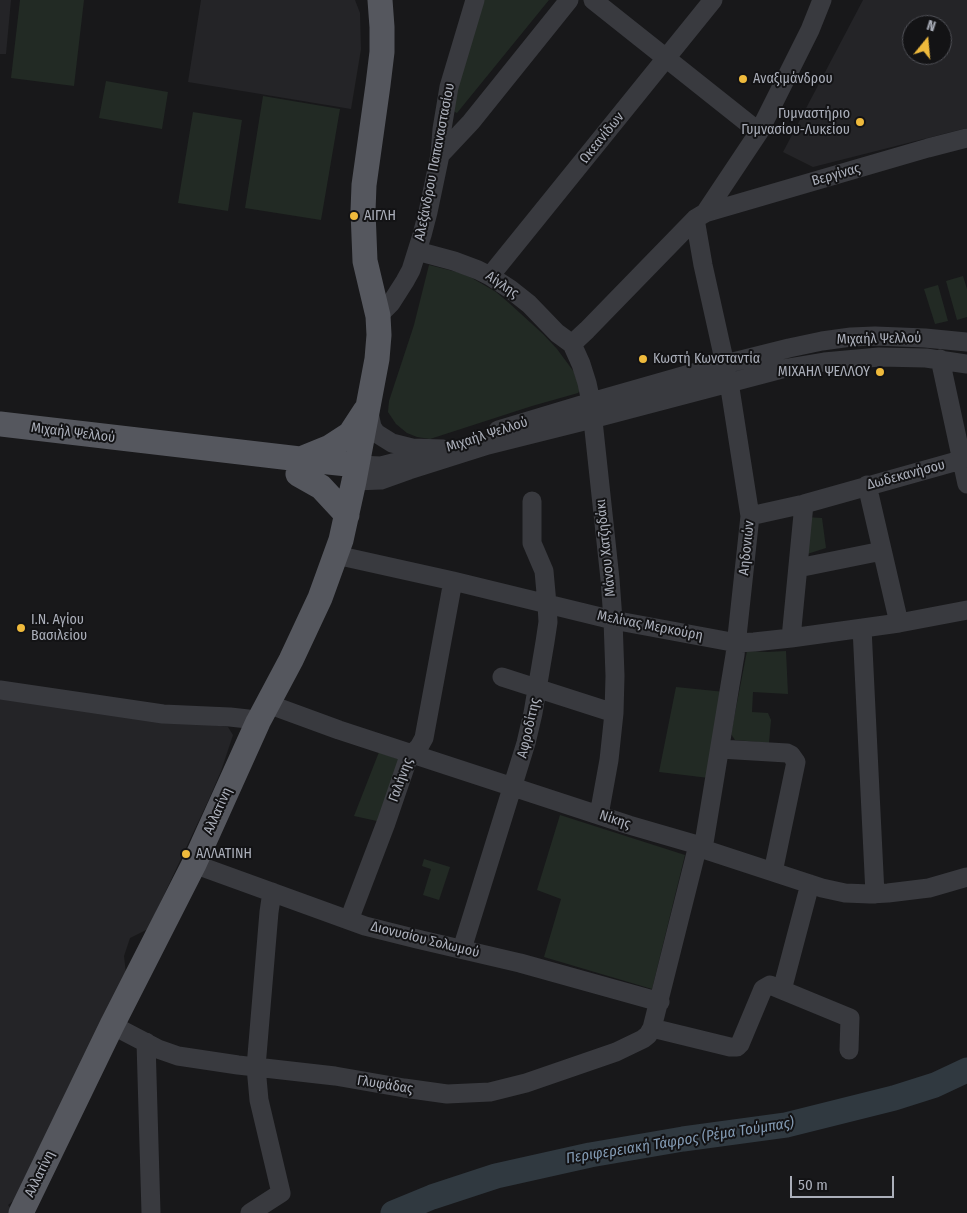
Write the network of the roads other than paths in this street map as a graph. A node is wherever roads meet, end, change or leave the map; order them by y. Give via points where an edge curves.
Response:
1 (380, 0) edge
2 (475, 0) edge
3 (569, 0) edge
4 (593, 0) edge
5 (713, 0) edge
6 (822, 0) edge
7 (667, 58) junction
8 (759, 132) junction
9 (967, 138) edge
10 (440, 155) junction
11 (700, 216) junction
12 (417, 251) junction
13 (490, 276) junction
14 (378, 316) junction
15 (967, 342) edge
16 (572, 344) junction
17 (940, 359) junction
18 (967, 364) edge
19 (727, 374) junction
20 (368, 407) junction
21 (591, 411) junction
22 (0, 424) edge
23 (0, 441) edge
24 (443, 449) junction
25 (961, 460) junction
26 (299, 467) junction
27 (356, 473) junction
28 (398, 474) junction
29 (967, 484) edge
30 (866, 486) junction
31 (532, 501) dead end
32 (804, 504) junction
33 (347, 513) junction
34 (750, 516) junction
35 (882, 551) junction
36 (336, 555) junction
37 (798, 568) junction
38 (453, 581) junction
39 (548, 604) junction
40 (967, 610) edge
41 (613, 620) junction
42 (899, 623) junction
43 (862, 628) junction
44 (791, 638) junction
45 (737, 642) junction
46 (502, 677) dead end
47 (538, 689) junction
48 (0, 690) edge
49 (263, 713) junction
50 (614, 713) junction
51 (720, 749) junction
52 (410, 753) junction
53 (513, 787) junction
54 (598, 815) junction
55 (701, 847) junction
56 (194, 864) junction
57 (773, 872) junction
58 (967, 877) edge
59 (810, 884) junction
60 (272, 892) junction
61 (875, 894) junction
62 (349, 920) junction
63 (462, 949) junction
64 (782, 990) junction
65 (660, 1002) junction
66 (112, 1025) junction
67 (652, 1028) junction
68 (146, 1042) junction
69 (849, 1050) dead end
70 (256, 1067) junction
71 (21, 1213) edge
72 (151, 1213) edge
73 (250, 1213) edge

1 - 14 main road via 382,52 363,211 366,261
2 - 10 street, Αλεξάνδρου Παπαναστασίου via 449,87
3 - 10 street via 476,117
4 - 7 street
5 - 7 street, Ωκεανίδων
6 - 8 street
7 - 8 street
7 - 13 street, Ωκεανίδων
8 - 11 street
9 - 11 street, Βεργίνας
10 - 12 street, Αλεξάνδρου Παπαναστασίου
11 - 16 street
11 - 19 street, Αηδονιών via 704,264
12 - 13 street, Αίγλης via 454,260
12 - 14 street, Αλεξάνδρου Παπαναστασίου via 399,292
13 - 16 street, Αίγλης via 529,304
14 - 20 main road via 377,359
15 - 19 street, Μιχαήλ Ψελλού via 851,337 789,348
16 - 21 street, Μάνου Χατζηδάκι via 587,383
17 - 18 street, Μιχαήλ Ψελλού
17 - 19 street, Μιχαήλ Ψελλού via 898,356 855,359
17 - 25 street, Δωδεκανήσου
19 - 21 street, Μιχαήλ Ψελλού
19 - 34 street, Αηδονιών
20 - 24 street via 372,427 384,438 412,448
20 - 26 main road via 350,434
20 - 27 main road
21 - 24 street, Μιχαήλ Ψελλού via 506,428
21 - 28 street, Μιχαήλ Ψελλού
21 - 41 street, Μάνου Χατζηδάκι
22 - 26 main road, Μιχαήλ Ψελλού
23 - 26 main road, Μιχαήλ Ψελλού
24 - 27 street, Μιχαήλ Ψελλού
25 - 29 street
25 - 30 street, Δωδεκανήσου
26 - 27 main road, Μιχαήλ Ψελλού
26 - 33 main road
27 - 28 street, Μιχαήλ Ψελλού via 380,480
27 - 33 main road, Αλλατίνη
28 - 33 street via 365,495
30 - 32 street, Δωδεκανήσου
30 - 35 street
31 - 39 street, Αφροδίτης via 532,543 544,571
32 - 34 street, Δωδεκανήσου
32 - 37 street
33 - 36 main road, Αλλατίνη
34 - 45 street, Αηδονιών
35 - 37 street
35 - 42 street
36 - 38 street, Μελίνας Μερκούρη
36 - 49 main road, Αλλατίνη via 320,598
37 - 44 street
38 - 39 street, Μελίνας Μερκούρη
38 - 52 street, Γαλήνης via 424,738
39 - 41 street, Μελίνας Μερκούρη
39 - 47 street, Αφροδίτης
40 - 42 street, Μελίνας Μερκούρη
41 - 45 street, Μελίνας Μερκούρη
41 - 50 street, Μάνου Χατζηδάκι
42 - 43 street, Μελίνας Μερκούρη
43 - 44 street, Μελίνας Μερκούρη
43 - 61 street
44 - 45 street, Μελίνας Μερκούρη
45 - 51 street, Αηδονιών
46 - 47 street
47 - 50 street
47 - 53 street, Αφροδίτης
48 - 49 street, Νίκης via 163,714 237,718
49 - 52 street, Νίκης via 339,730
49 - 56 main road, Αλλατίνη
50 - 54 street, Μάνου Χατζηδάκι
51 - 55 street, Αηδονιών
51 - 57 street via 787,753 796,762
52 - 53 street, Νίκης
52 - 62 street, Γαλήνης
53 - 54 street, Νίκης
53 - 63 street, Αφροδίτης
54 - 55 street, Νίκης
55 - 57 street, Νίκης
55 - 65 street, Αηδονιών
56 - 60 street, Διονυσίου Σολωμού
56 - 66 main road, Αλλατίνη
57 - 59 street, Νίκης
58 - 61 street, Νίκης via 929,888
59 - 61 street, Νίκης via 845,893
59 - 64 street
60 - 62 street, Διονυσίου Σολωμού
60 - 70 street
62 - 63 street, Διονυσίου Σολωμού
63 - 65 street, Διονυσίου Σολωμού
64 - 67 street via 770,985 763,988 742,1041 733,1048
64 - 69 street via 850,1018
65 - 67 street, Αηδονιών
66 - 68 street, Γλυφάδας
66 - 71 main road, Αλλατίνη
67 - 70 street, Γλυφάδας via 643,1039 616,1052 490,1092 436,1093
68 - 70 street, Γλυφάδας via 178,1056
68 - 72 street
70 - 73 street via 259,1100 281,1193

